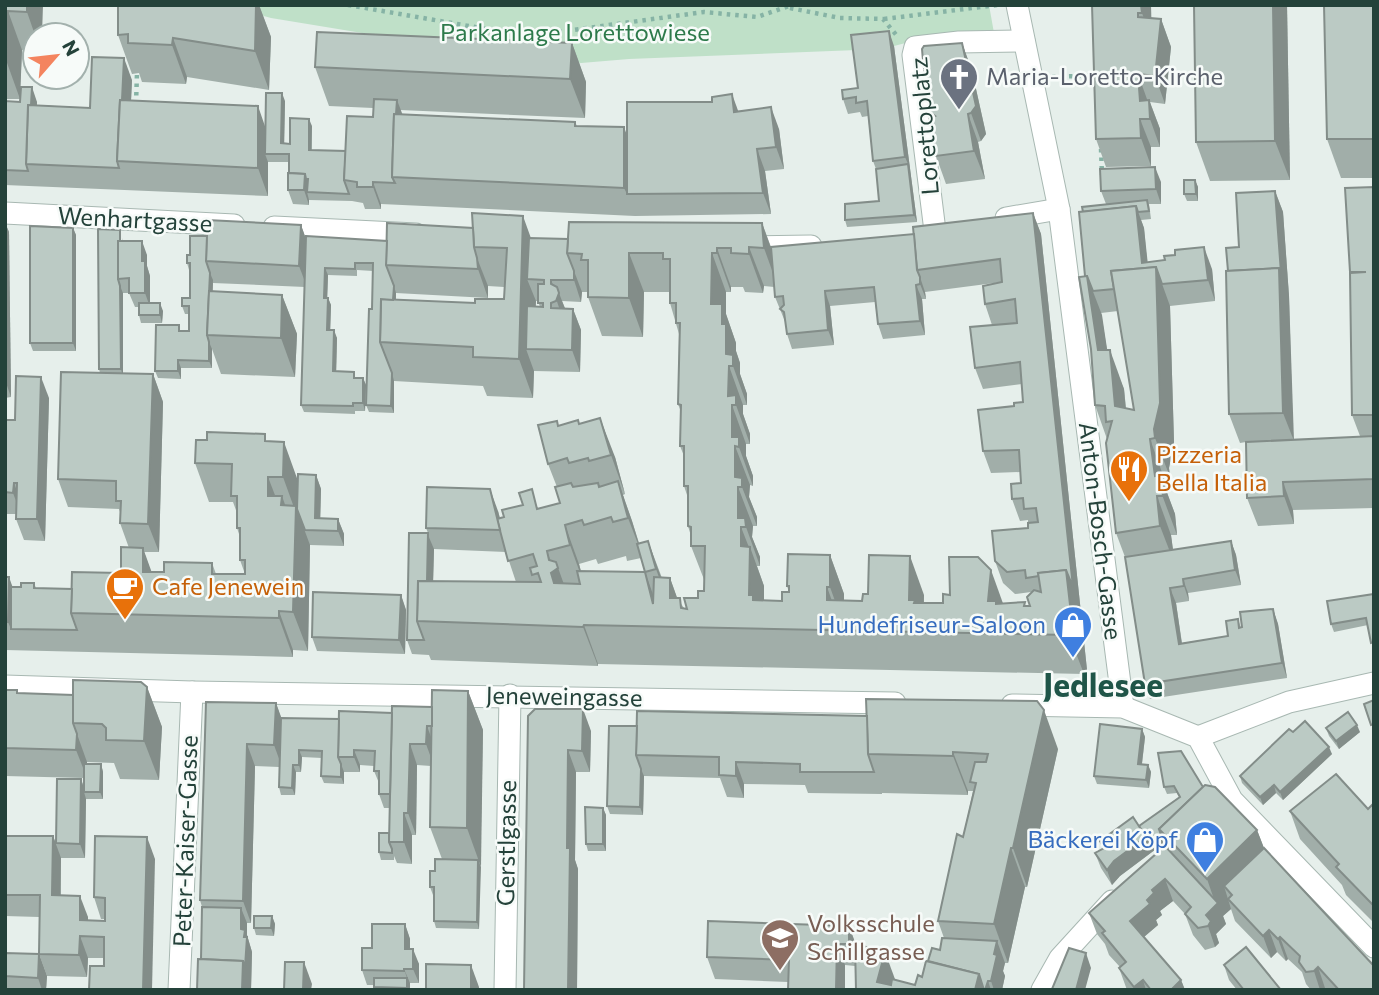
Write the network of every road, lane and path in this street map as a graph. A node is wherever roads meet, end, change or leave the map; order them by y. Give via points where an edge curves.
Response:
1 (348, 5) edge
2 (997, 5) edge
3 (1017, 5) edge
4 (791, 6) edge
5 (883, 19) junction
6 (1024, 41) junction
7 (913, 55) junction
8 (137, 73) edge
9 (1104, 75) edge
10 (1031, 79) junction
11 (135, 114) edge
12 (1101, 139) edge
13 (1102, 176) edge
14 (1059, 209) junction
15 (5, 213) edge
16 (980, 223) edge
17 (938, 230) edge
18 (438, 235) edge
19 (825, 244) edge
20 (721, 247) edge
21 (1374, 683) edge
22 (5, 686) edge
23 (192, 692) junction
24 (509, 695) junction
25 (913, 703) edge
26 (996, 705) edge
27 (1123, 707) junction
28 (1198, 737) junction
29 (1232, 800) junction
30 (1212, 816) edge
31 (1123, 890) edge
32 (1374, 947) edge
33 (179, 990) edge
34 (505, 990) edge
35 (1042, 990) edge

1 - 4 path via 492,30 551,33 704,12 757,17
2 - 5 path
3 - 6 street
4 - 5 path via 840,18
5 - 7 path
6 - 7 street, Lorettoplatz via 929,44 915,47
6 - 10 street
7 - 17 street, Lorettoplatz
8 - 11 path
9 - 10 path
10 - 14 street
12 - 13 path
14 - 16 street
14 - 27 street, Anton-Bosch-Gasse
15 - 18 street, Wenhartgasse
19 - 20 street
21 - 28 street via 1289,702
22 - 23 street, Jeneweingasse
23 - 24 street, Jeneweingasse
23 - 33 street, Peter-Kaiser-Gasse
24 - 25 street, Jeneweingasse
24 - 34 street, Gerstlgasse
26 - 27 street
27 - 28 street
28 - 29 street
29 - 30 street
29 - 32 street
31 - 35 street via 1060,958

